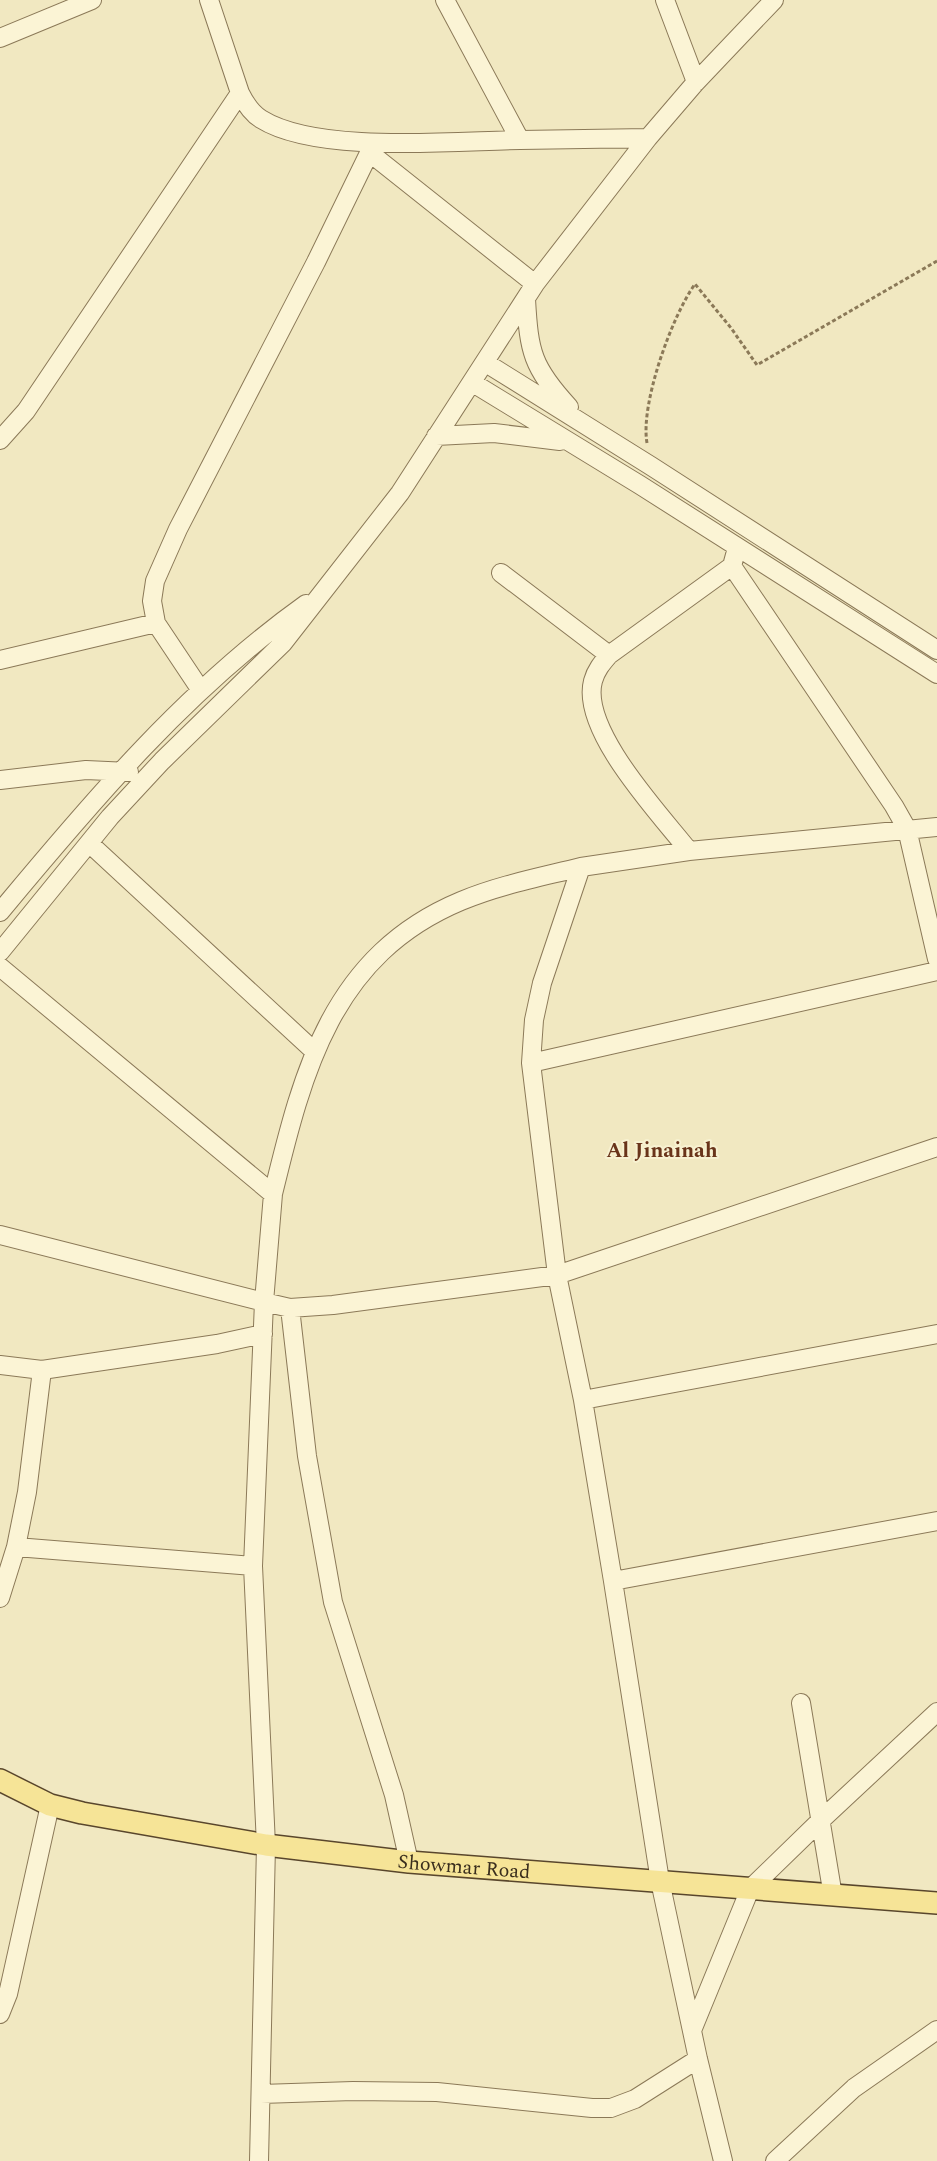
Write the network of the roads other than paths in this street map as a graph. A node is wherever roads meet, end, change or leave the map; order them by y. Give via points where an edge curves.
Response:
1 (92, 0) edge
2 (209, 0) edge
3 (445, 0) edge
4 (665, 0) edge
5 (774, 0) edge
6 (0, 38) edge
7 (696, 82) junction
8 (240, 93) junction
9 (648, 138) junction
10 (520, 140) junction
11 (372, 148) junction
12 (535, 284) junction
13 (526, 299) junction
14 (486, 363) junction
15 (473, 383) junction
16 (586, 425) junction
17 (436, 436) junction
18 (0, 440) edge
19 (569, 442) junction
20 (746, 527) junction
21 (737, 547) junction
22 (732, 566) junction
23 (501, 573) dead end
24 (323, 592) junction
25 (156, 623) junction
26 (937, 650) edge
27 (609, 655) junction
28 (0, 660) edge
29 (937, 674) edge
30 (200, 690) junction
31 (122, 770) junction
32 (148, 776) junction
33 (0, 780) edge
34 (937, 827) edge
35 (907, 829) junction
36 (89, 843) junction
37 (689, 851) junction
38 (581, 866) junction
39 (0, 912) edge
40 (0, 952) edge
41 (937, 959) edge
42 (0, 967) edge
43 (937, 971) edge
44 (314, 1051) junction
45 (531, 1063) junction
46 (937, 1147) edge
47 (273, 1194) junction
48 (0, 1235) edge
49 (557, 1275) junction
50 (264, 1302) junction
51 (290, 1308) junction
52 (263, 1334) junction
53 (937, 1334) edge
54 (0, 1365) edge
55 (42, 1370) junction
56 (582, 1400) junction
57 (937, 1521) edge
58 (16, 1547) junction
59 (252, 1566) junction
60 (613, 1581) junction
61 (0, 1598) edge
62 (801, 1703) dead end
63 (937, 1712) edge
64 (0, 1780) edge
65 (50, 1805) junction
66 (820, 1821) junction
67 (266, 1845) junction
68 (409, 1862) junction
69 (660, 1882) junction
70 (750, 1889) junction
71 (833, 1896) junction
72 (937, 1903) edge
73 (0, 2014) edge
74 (693, 2028) junction
75 (937, 2030) edge
76 (698, 2059) junction
77 (261, 2094) junction
78 (259, 2161) edge
79 (723, 2161) edge
80 (775, 2161) edge

1 - 6 street
2 - 8 street
3 - 10 street
4 - 7 street
5 - 7 street
7 - 9 street
8 - 11 street via 247,107 277,128
8 - 18 street via 26,411
9 - 10 street
9 - 12 street
10 - 11 street
11 - 12 street
11 - 25 street via 178,529 155,582 152,601
12 - 13 street
13 - 14 street
13 - 16 street via 529,346 538,367 550,387
14 - 15 street
14 - 16 street
15 - 17 street
15 - 19 street
16 - 20 street
17 - 19 street via 494,433
17 - 24 street via 400,493
19 - 21 street
20 - 21 street
20 - 26 street
21 - 22 street
21 - 29 street
22 - 27 street
22 - 35 street
23 - 27 street
24 - 30 street via 272,628
24 - 32 street via 283,642
25 - 28 street
25 - 30 street
27 - 37 street via 597,669 592,688 603,738
30 - 31 street
31 - 32 street
31 - 33 street via 86,770
31 - 39 street
32 - 36 street
34 - 35 street
35 - 37 street
35 - 41 street
36 - 40 street
36 - 44 street
37 - 38 street
38 - 44 street via 461,900 392,940 366,966 347,992
38 - 45 street via 542,983 534,1020
42 - 47 street
43 - 45 street
44 - 47 street via 290,1124
45 - 49 street
46 - 49 street
47 - 50 street
48 - 50 street
49 - 51 street via 380,1300
49 - 56 street
50 - 51 street
50 - 52 street
51 - 68 street via 307,1456 333,1602 394,1795
52 - 55 street via 200,1347
52 - 59 street
53 - 56 street
54 - 55 street
55 - 58 street via 27,1492
56 - 60 street
57 - 60 street
58 - 59 street
58 - 61 street
59 - 67 street
60 - 69 street
62 - 66 street
63 - 66 street
64 - 65 main road, Showmar Road
65 - 67 main road, Showmar Road via 112,1820
65 - 73 street via 8,1994
66 - 70 street
66 - 71 street
67 - 68 main road, Showmar Road
67 - 77 street
68 - 69 main road, Showmar Road
69 - 70 main road, Showmar Road
69 - 74 street
70 - 71 main road, Showmar Road
70 - 74 street
71 - 72 main road, Showmar Road
74 - 76 street
75 - 80 street via 854,2088
76 - 77 street via 635,2100 611,2108 437,2092
76 - 79 street
77 - 78 street

